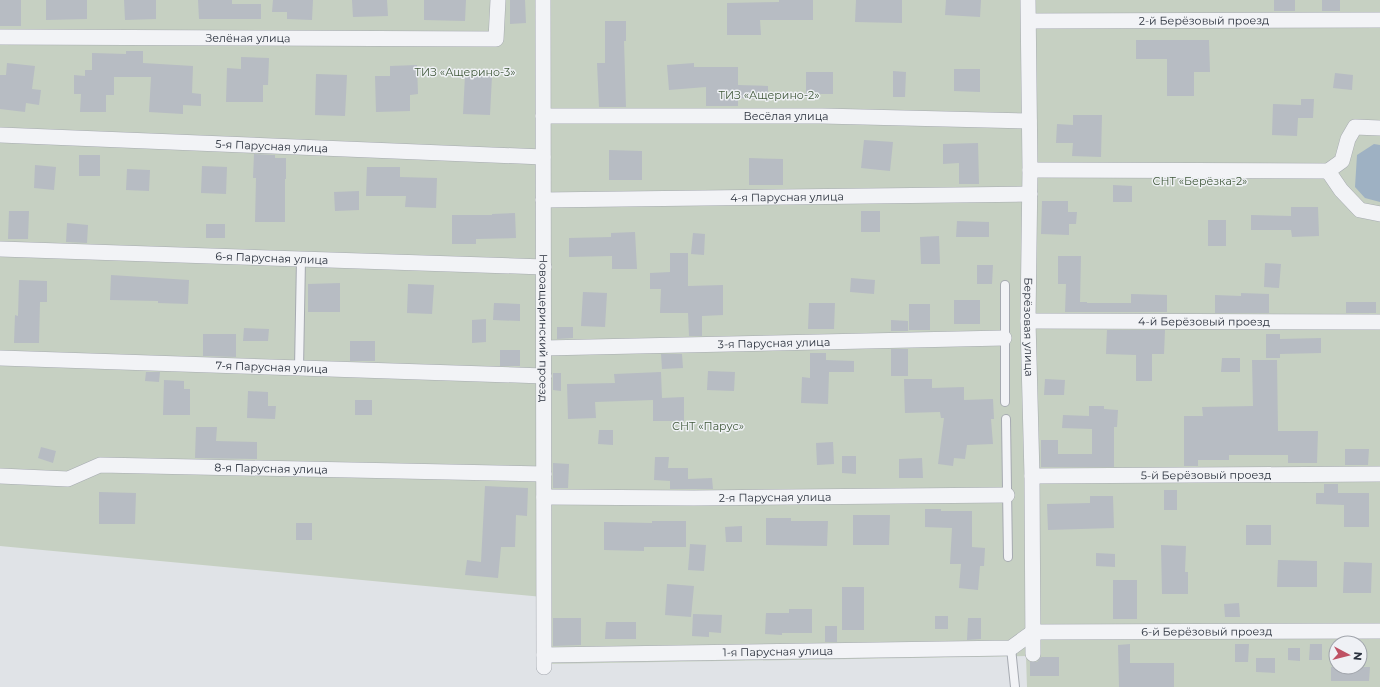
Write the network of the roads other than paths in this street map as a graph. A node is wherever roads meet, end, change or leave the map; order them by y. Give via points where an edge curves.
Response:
1 (498, 0) edge
2 (543, 0) edge
3 (1028, 0) edge
4 (1028, 20) junction
5 (1380, 20) edge
6 (0, 37) edge
7 (543, 116) junction
8 (1029, 120) junction
9 (1380, 128) edge
10 (0, 135) edge
11 (544, 156) junction
12 (1030, 170) junction
13 (1328, 171) junction
14 (1030, 194) junction
15 (543, 200) junction
16 (1380, 214) edge
17 (0, 249) edge
18 (301, 259) junction
19 (544, 267) junction
20 (1005, 285) dead end
21 (1028, 321) junction
22 (1380, 322) edge
23 (1004, 338) junction
24 (544, 348) junction
25 (0, 358) edge
26 (299, 368) junction
27 (544, 376) junction
28 (1005, 402) dead end
29 (1006, 419) dead end
30 (544, 474) junction
31 (1380, 474) edge
32 (0, 476) edge
33 (1032, 476) junction
34 (1007, 495) junction
35 (544, 497) junction
36 (1008, 557) dead end
37 (1380, 631) edge
38 (1033, 632) junction
39 (1011, 648) junction
40 (1033, 654) dead end
41 (544, 661) joint
42 (1015, 687) edge

1 - 6 street, Зелёная улица via 496,39
2 - 7 street, Новоащеринский проезд
3 - 4 street, Берёзовая улица
4 - 5 street, 2-й Берёзовый проезд
4 - 8 street, Берёзовая улица
7 - 8 street, Весёлая улица via 822,116
7 - 11 street, Новоащеринский проезд
8 - 12 street, Берёзовая улица
9 - 13 street via 1355,127 1348,139 1342,161
10 - 11 street, 5-я Парусная улица
11 - 15 street, Новоащеринский проезд
12 - 13 street
12 - 14 street, Берёзовая улица
13 - 16 street via 1341,190 1360,210
14 - 15 street, 4-я Парусная улица
14 - 21 street, Берёзовая улица
15 - 19 street, Новоащеринский проезд
17 - 18 street, 6-я Парусная улица
18 - 19 street, 6-я Парусная улица
18 - 26 lane
19 - 24 street, Новоащеринский проезд
20 - 23 lane
21 - 22 street, 4-й Берёзовый проезд
21 - 33 street, Берёзовая улица
23 - 24 street, 3-я Парусная улица
23 - 28 lane
24 - 27 street, Новоащеринский проезд
25 - 26 street, 7-я Парусная улица
26 - 27 street, 7-я Парусная улица
27 - 30 street, Новоащеринский проезд
29 - 34 lane
30 - 32 street, 8-я Парусная улица via 100,465 68,479
30 - 35 street, Новоащеринский проезд
31 - 33 street, 5-й Берёзовый проезд
33 - 38 street, Берёзовая улица
34 - 35 street, 2-я Парусная улица
34 - 36 lane
35 - 41 street, Новоащеринский проезд
37 - 38 street, 6-й Берёзовый проезд
38 - 39 street
38 - 40 street, Берёзовая улица
39 - 41 street, 1-я Парусная улица
39 - 42 lane

